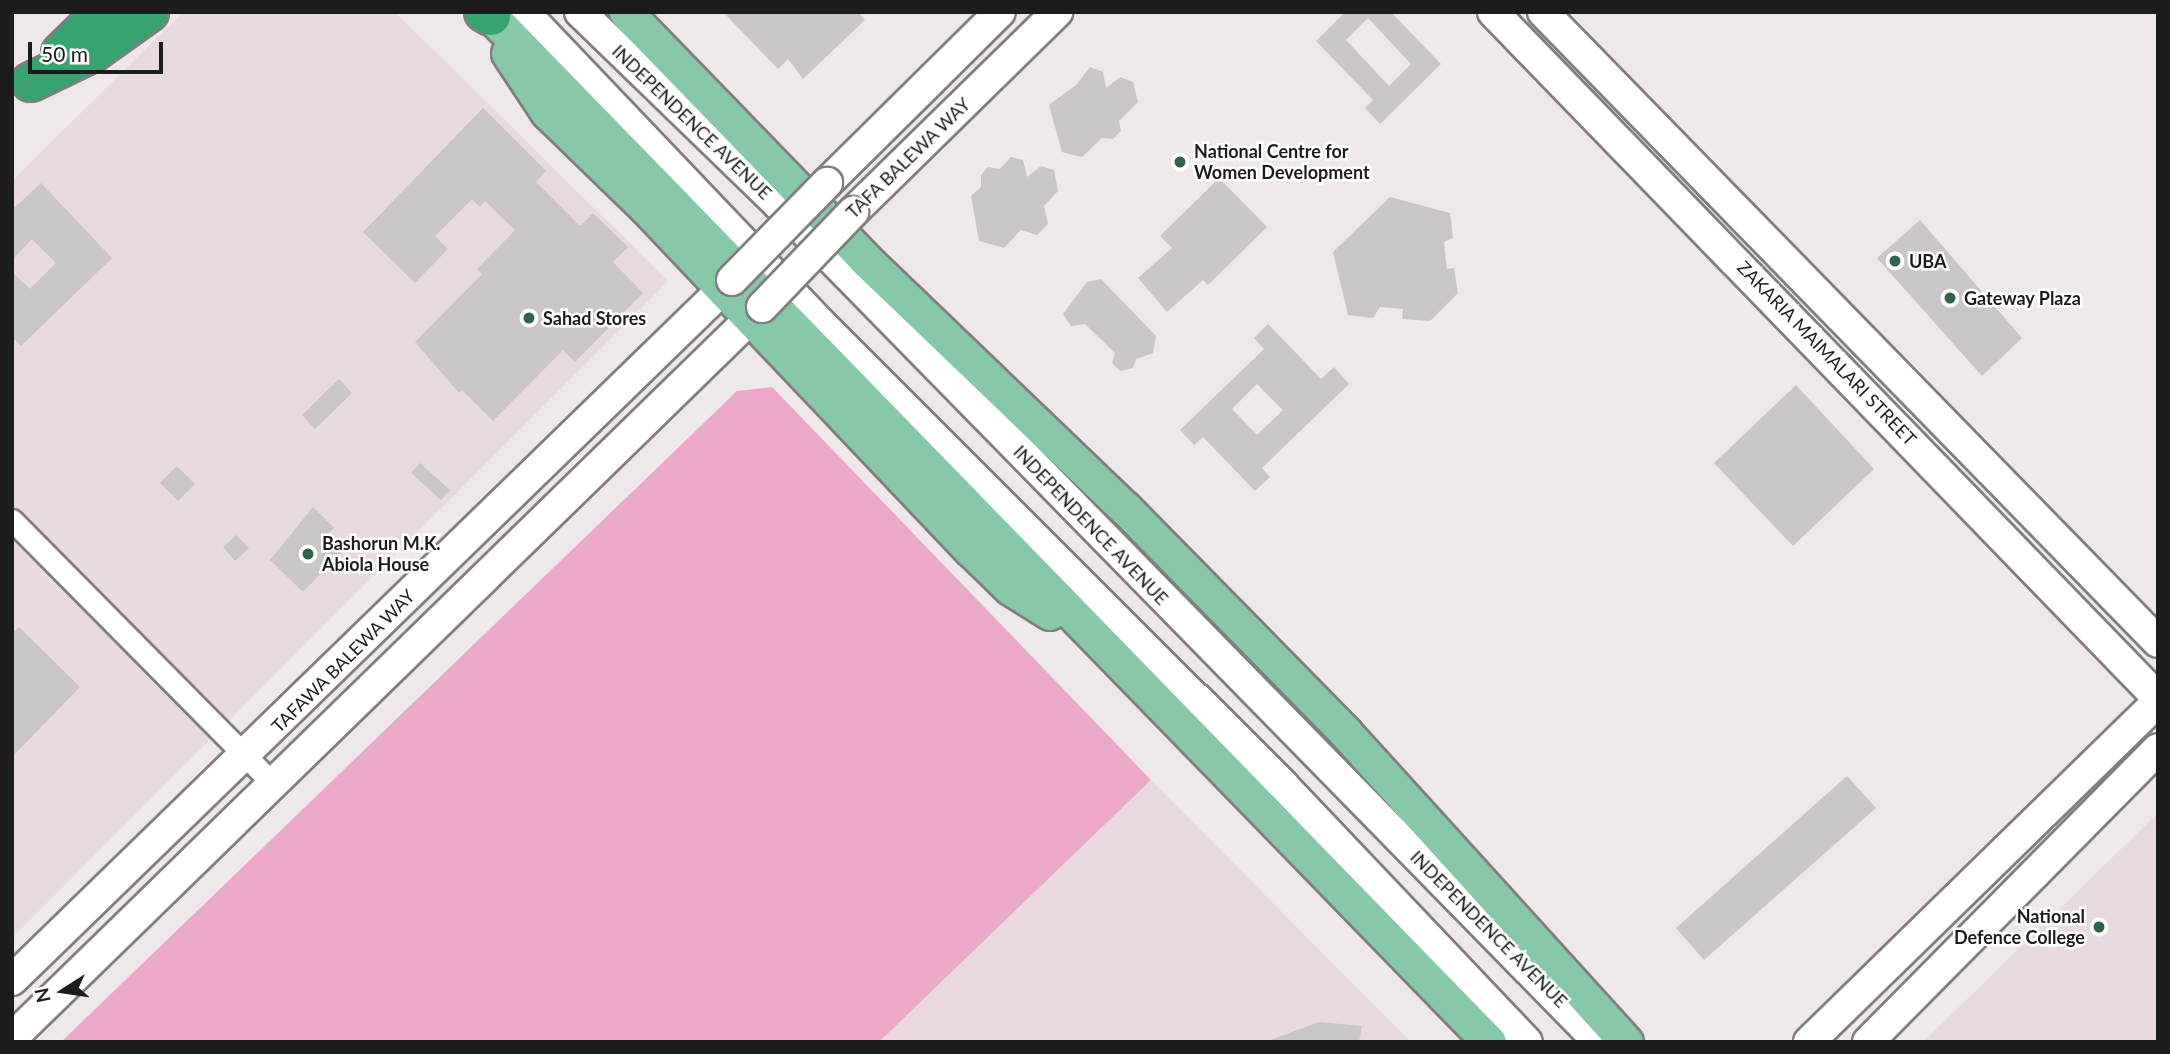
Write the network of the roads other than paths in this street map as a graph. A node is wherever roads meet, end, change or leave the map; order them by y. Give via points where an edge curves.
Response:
1 (103, 12) edge
2 (149, 12) edge
3 (580, 12) edge
4 (626, 12) edge
5 (1000, 12) edge
6 (1057, 12) edge
7 (1493, 12) edge
8 (1543, 12) edge
9 (496, 13) edge
10 (22, 91) edge
11 (1748, 219) junction
12 (1724, 246) junction
13 (727, 285) junction
14 (756, 313) junction
15 (12, 520) edge
16 (1029, 570) junction
17 (2158, 642) edge
18 (2158, 700) edge
19 (2158, 749) edge
20 (245, 757) junction
21 (274, 785) junction
22 (1269, 800) junction
23 (12, 980) edge
24 (12, 1038) edge
25 (1457, 1042) edge
26 (1489, 1042) edge
27 (1527, 1042) edge
28 (1599, 1042) edge
29 (1626, 1042) edge
30 (1810, 1042) edge
31 (1868, 1042) edge

1 - 10 highway
2 - 10 highway via 93,52
3 - 28 main road, INDEPENDENCE AVENUE via 778,204
4 - 29 main road, INDEPENDENCE AVENUE via 866,260 1125,508 1345,732
5 - 13 main road, bridge
6 - 14 main road, TAFA BALEWA WAY, bridge
7 - 12 main road, ZAKARIA MAIMALARI STREET
8 - 11 main road, ZAKARIA MAIMALARI STREET
9 - 13 main road via 517,73 547,112
9 - 16 main road
11 - 12 main road
11 - 17 main road, ZAKARIA MAIMALARI STREET
12 - 18 main road, ZAKARIA MAIMALARI STREET
13 - 14 main road
13 - 20 main road, TAFAWA BALEWA WAY
14 - 16 main road
14 - 21 main road, TAFA BALEWA WAY
15 - 20 street
16 - 22 main road
16 - 22 main road via 1085,630
18 - 30 main road
19 - 31 main road
20 - 21 street
20 - 23 main road, TAFAWA BALEWA WAY
21 - 24 main road, TAFA BALEWA WAY
22 - 25 main road via 1351,933
22 - 26 main road
22 - 27 main road

